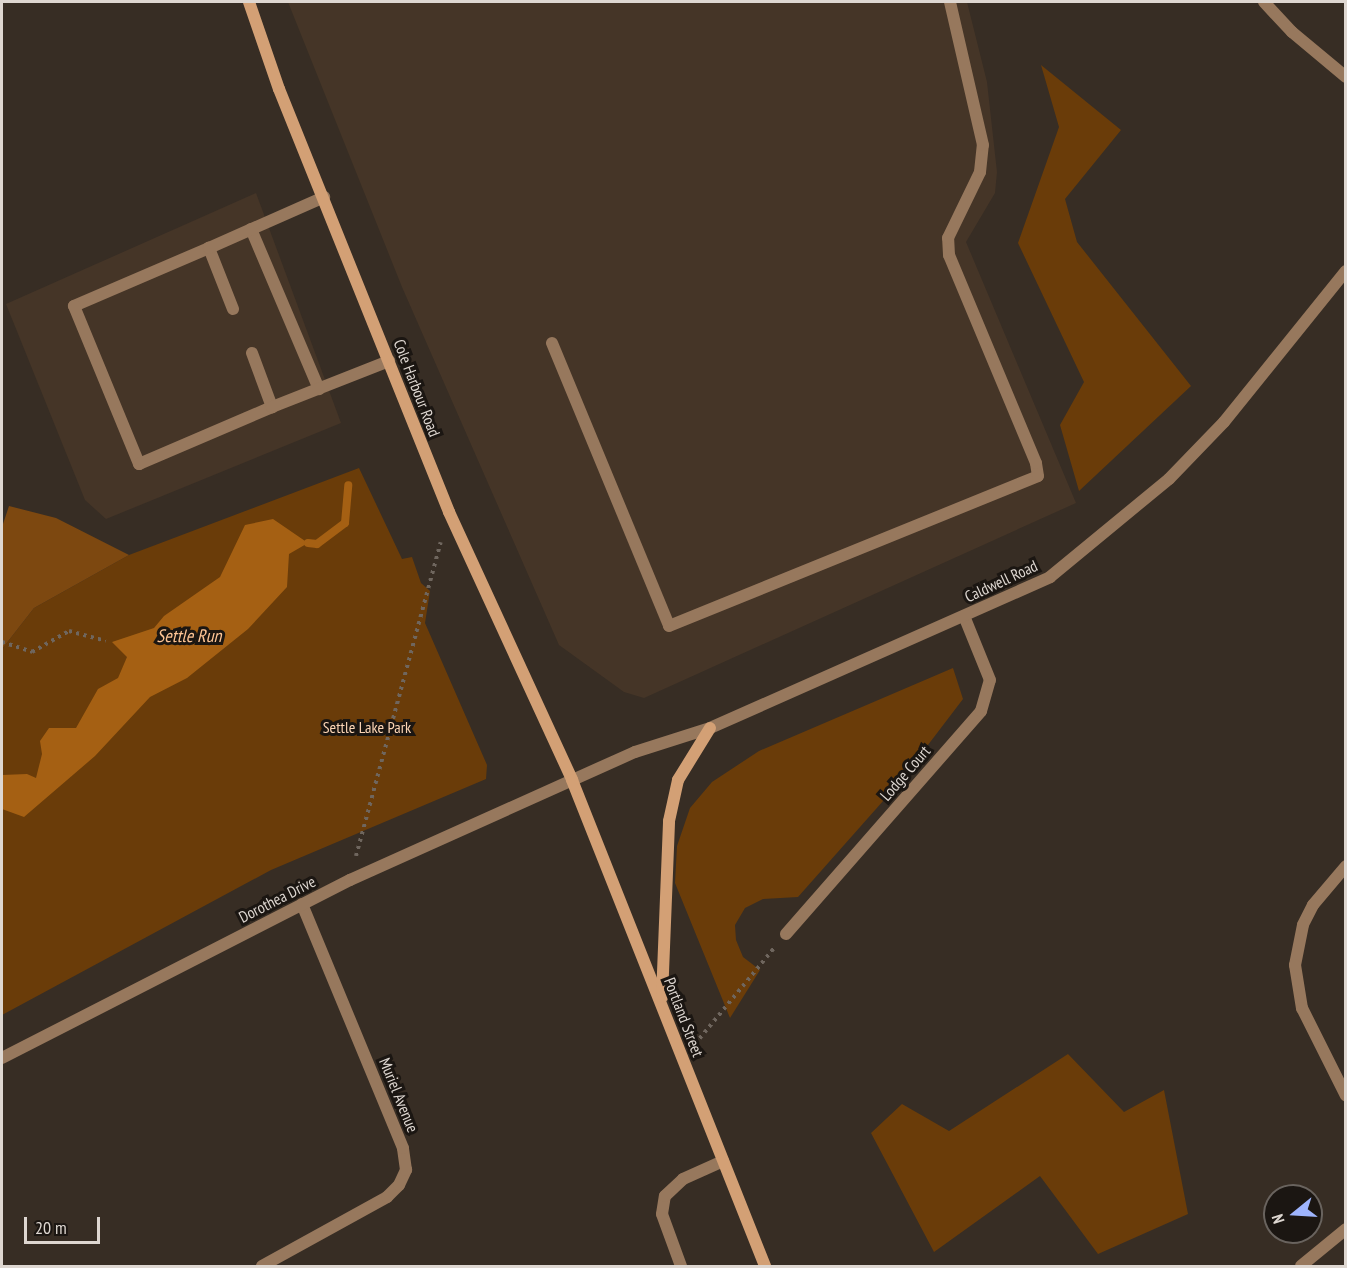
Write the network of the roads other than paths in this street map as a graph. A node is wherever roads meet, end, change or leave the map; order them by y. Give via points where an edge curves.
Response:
1 (249, 2) edge
2 (950, 2) edge
3 (1264, 2) edge
4 (1346, 77) edge
5 (324, 197) junction
6 (251, 230) junction
7 (208, 248) junction
8 (1346, 271) edge
9 (233, 309) dead end
10 (552, 343) dead end
11 (252, 353) dead end
12 (389, 362) junction
13 (319, 389) junction
14 (272, 407) junction
15 (964, 616) junction
16 (710, 728) junction
17 (572, 780) junction
18 (1346, 866) edge
19 (302, 904) junction
20 (786, 934) road end
21 (662, 1001) junction
22 (2, 1058) edge
23 (1346, 1096) edge
24 (723, 1161) junction
25 (1346, 1229) edge
26 (262, 1266) edge
27 (681, 1266) edge
28 (765, 1266) edge
29 (1301, 1266) edge

1 - 5 main road, Cole Harbour Road
2 - 10 street via 983,145 973,191 948,238 949,255 1036,463 1038,476 669,626
3 - 4 street via 1292,32
5 - 6 street
5 - 12 main road, Cole Harbour Road
6 - 7 street
6 - 13 street
7 - 9 street
7 - 14 street via 74,306 138,464
8 - 15 street, Caldwell Road via 1224,422 1169,479 1050,577
11 - 14 street
12 - 13 street
12 - 17 main road, Cole Harbour Road via 449,512
13 - 14 street
15 - 16 street, Caldwell Road
15 - 20 street, Lodge Court via 990,680 981,711
16 - 17 street, Caldwell Road via 635,752
16 - 21 main road via 678,780 669,821
17 - 19 street, Dorothea Drive
17 - 21 main road, Portland Street
18 - 23 street via 1313,905 1295,966 1302,1008
19 - 22 street, Dorothea Drive
19 - 26 street, Muriel Avenue via 403,1148 405,1170 399,1185 387,1197
21 - 24 main road, Portland Street
24 - 27 street via 682,1179 665,1196 662,1215
24 - 28 main road, Portland Street
25 - 29 street

